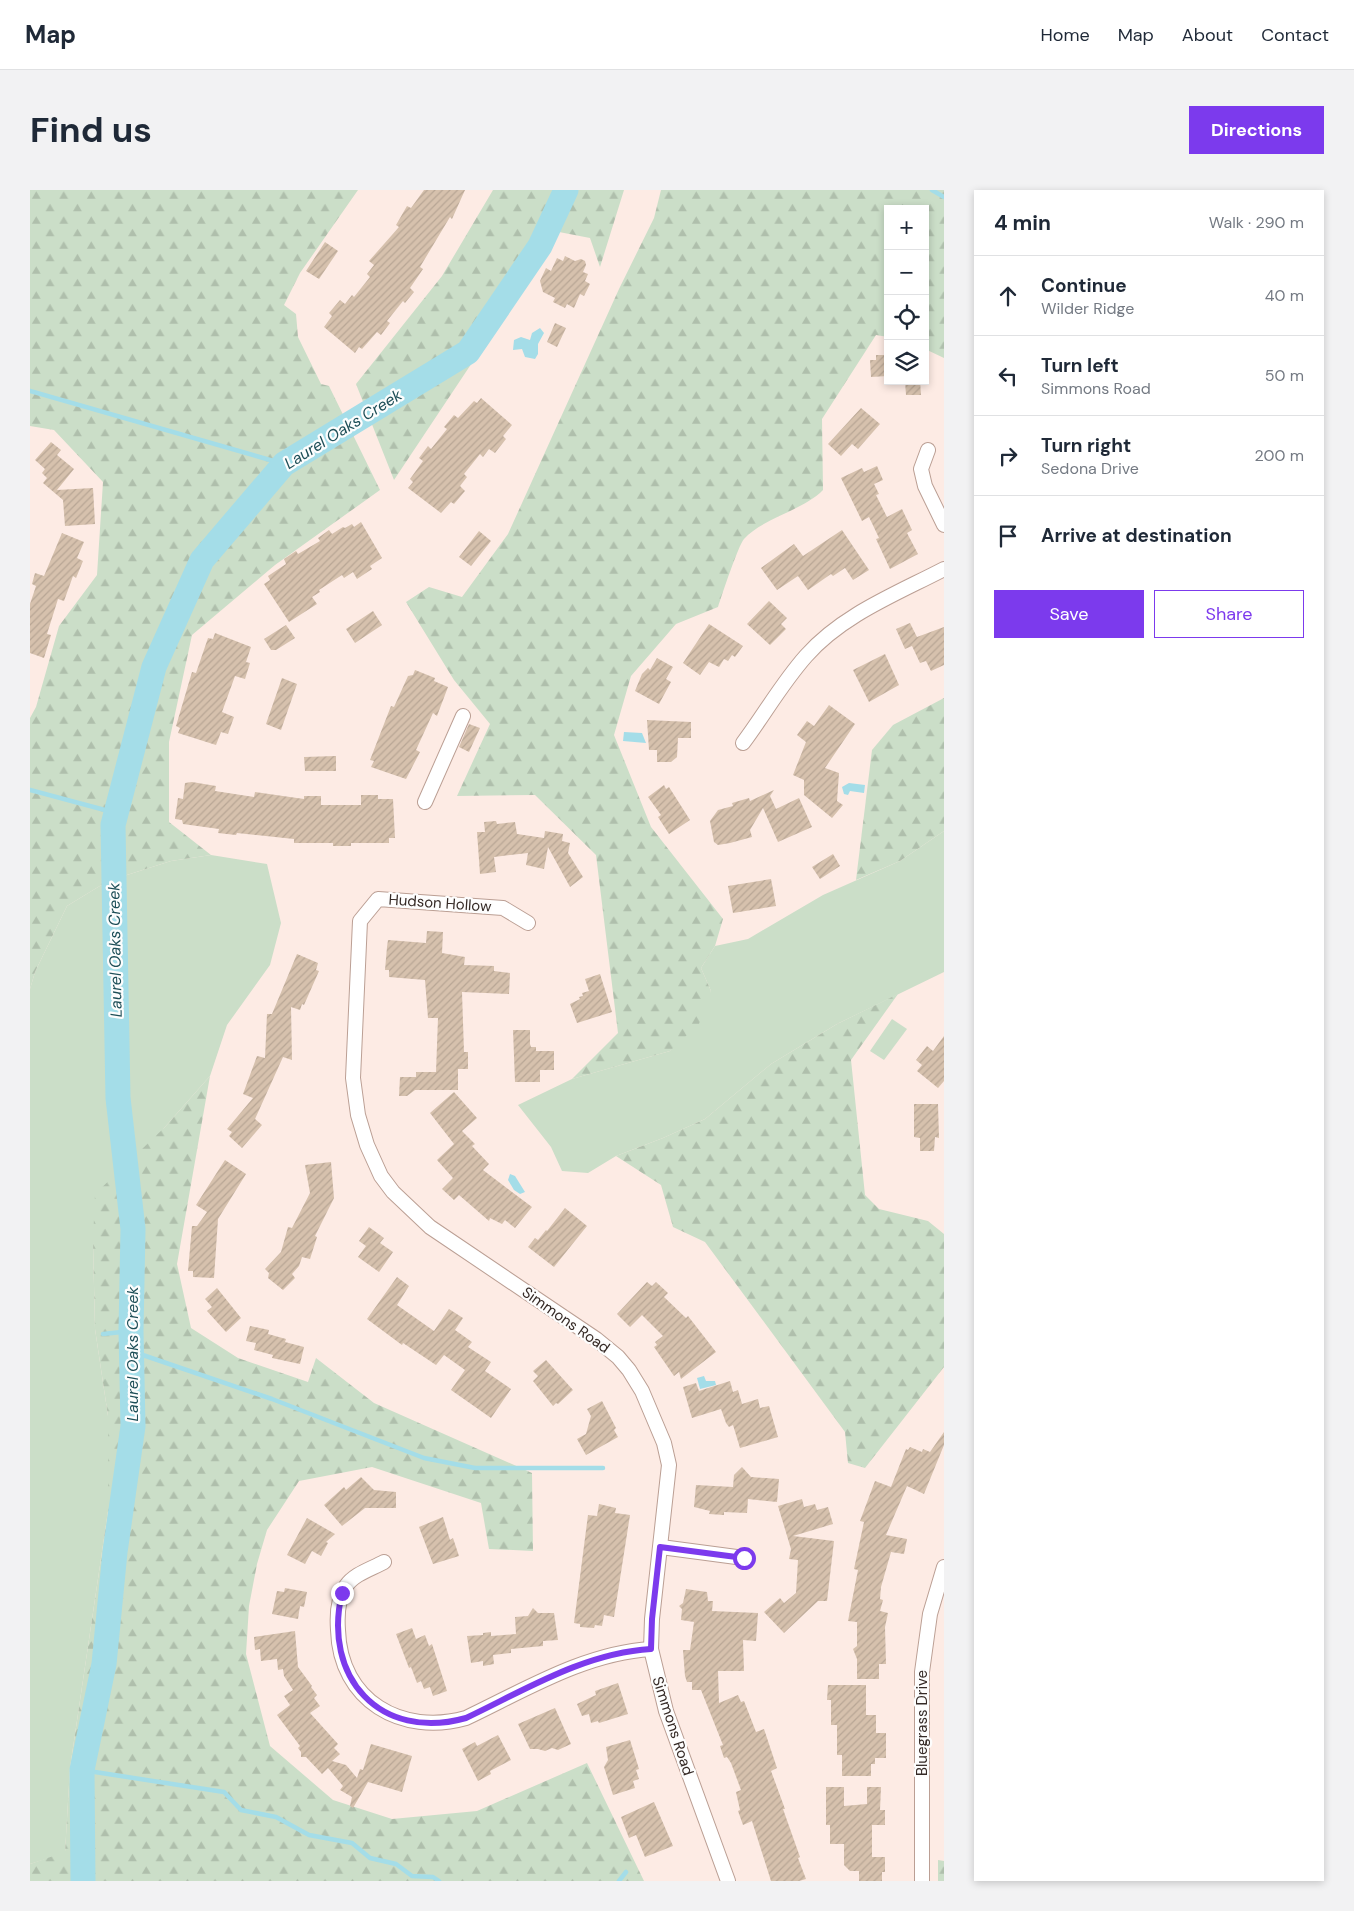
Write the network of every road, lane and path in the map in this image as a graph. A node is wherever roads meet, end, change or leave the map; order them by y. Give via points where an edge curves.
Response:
1 (928, 450) dead end
2 (944, 525) edge
3 (944, 569) edge
4 (463, 716) dead end
5 (743, 743) dead end
6 (425, 802) dead end
7 (378, 899) joint
8 (528, 923) dead end
9 (660, 1547) junction
10 (744, 1558) dead end
11 (384, 1562) dead end
12 (944, 1567) edge
13 (651, 1649) junction
14 (728, 1881) edge
15 (922, 1881) edge

1 - 2 street via 921,469 925,486
3 - 5 street via 857,614 828,635 806,656
4 - 6 street
7 - 8 street, Hudson Hollow via 503,908
7 - 9 street, Simmons Road via 360,921 353,1078 358,1115 367,1145 385,1181 430,1227 596,1339 630,1370 653,1416 669,1465
9 - 10 street
9 - 13 street, Simmons Road
11 - 13 street via 352,1578 342,1593 338,1641 342,1663 355,1685 386,1714 428,1724 449,1723 593,1660 616,1653
12 - 15 street, Bluegrass Drive via 930,1614 923,1665
13 - 14 street, Simmons Road via 666,1711

